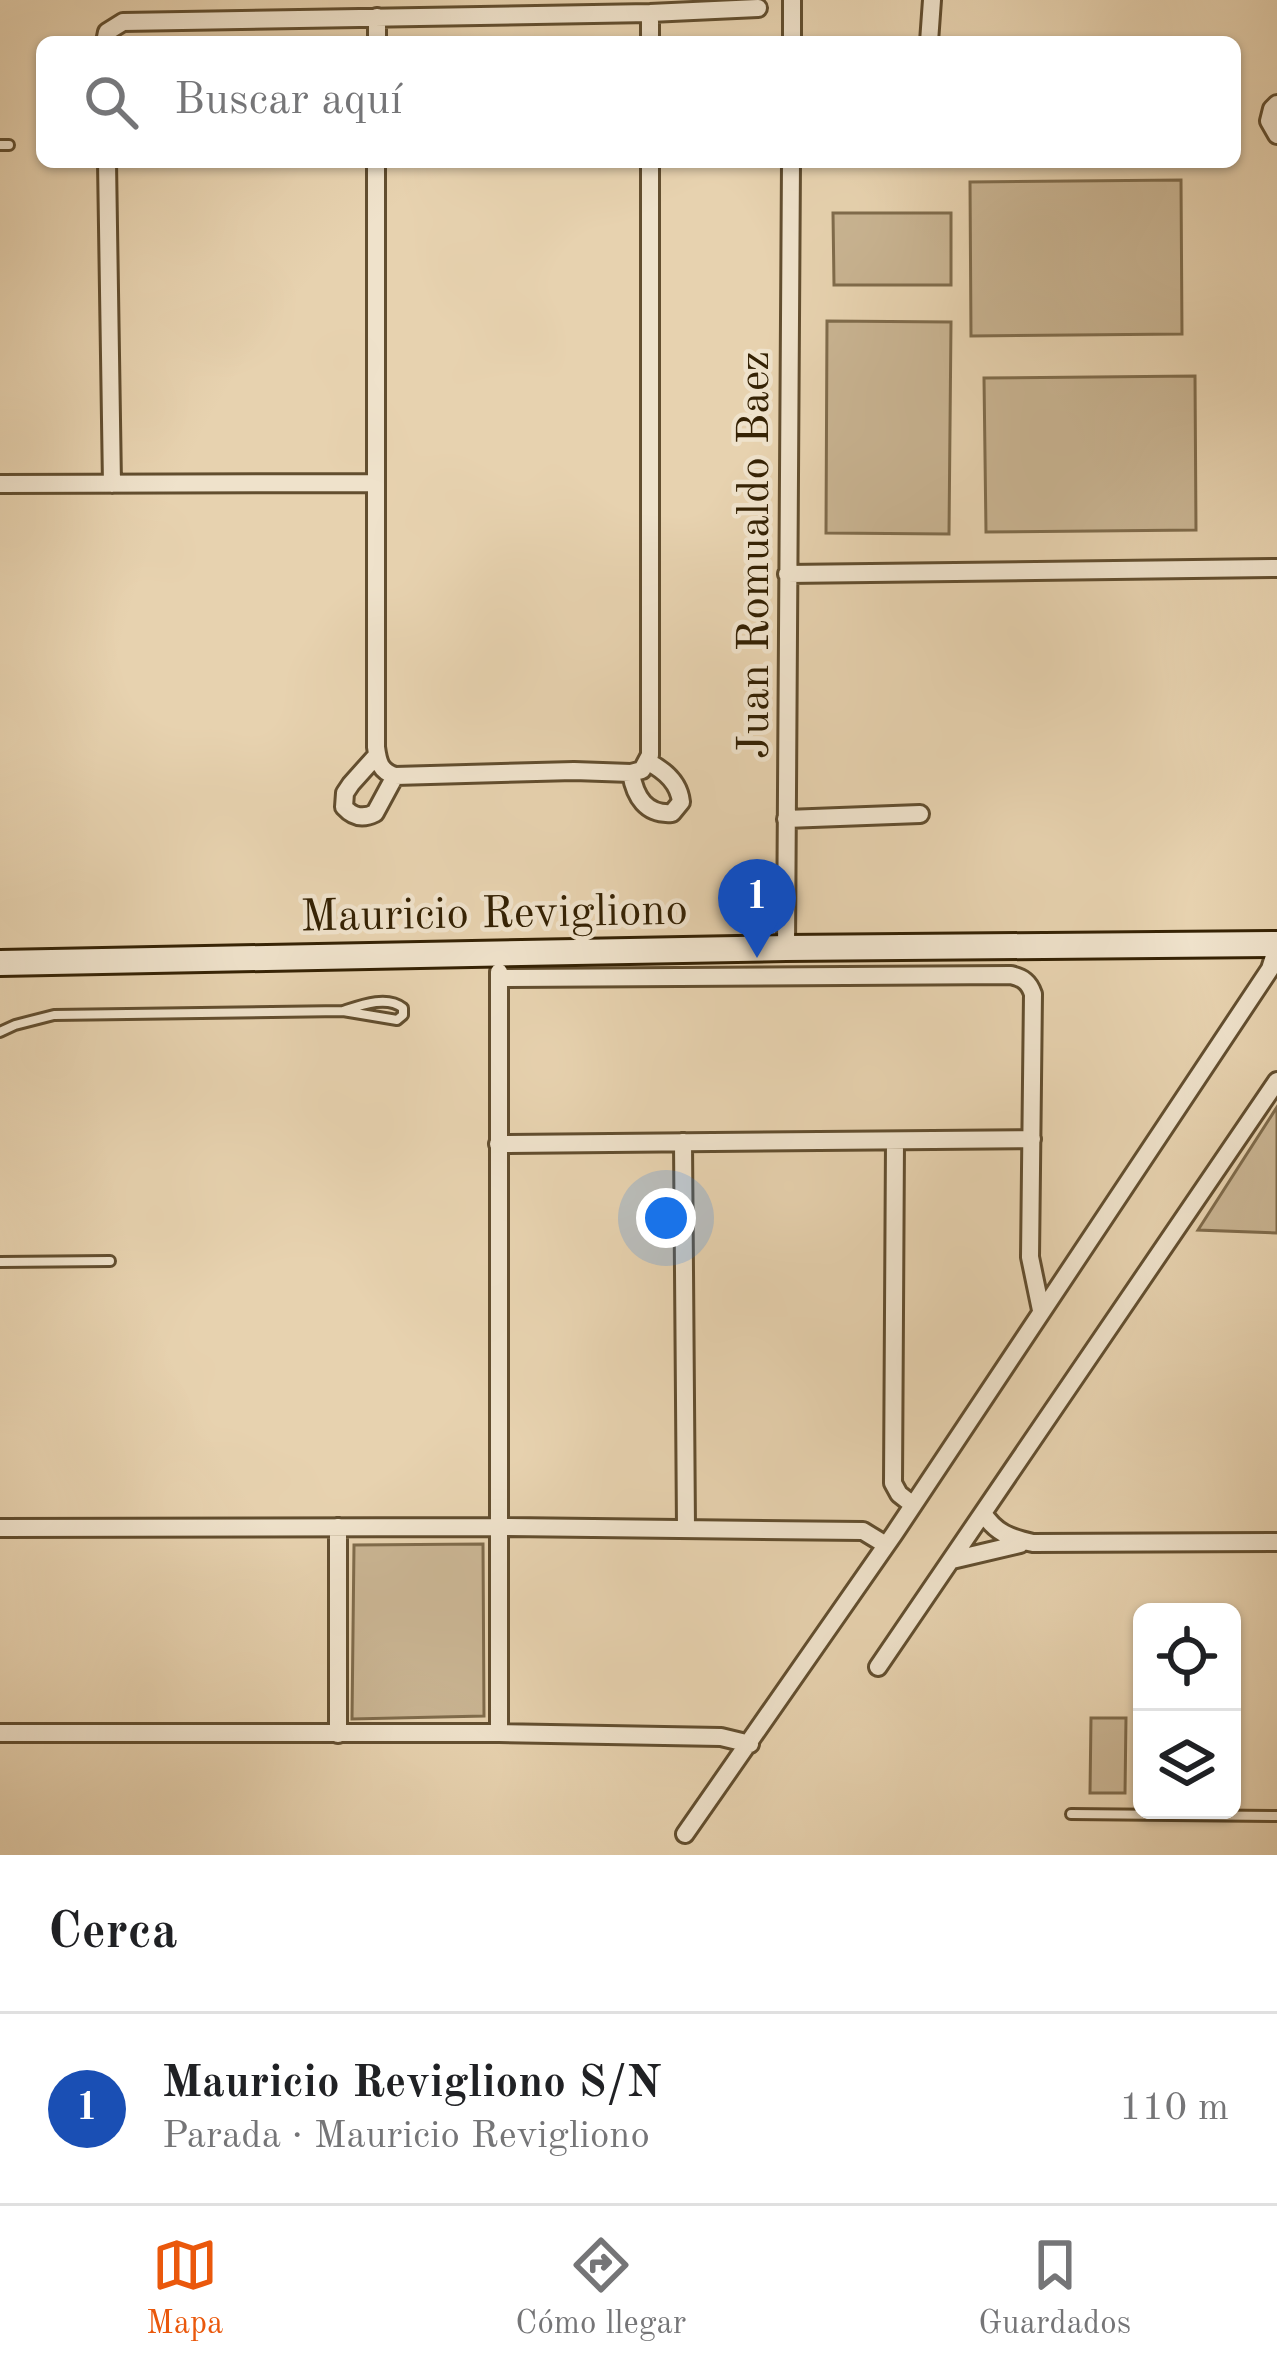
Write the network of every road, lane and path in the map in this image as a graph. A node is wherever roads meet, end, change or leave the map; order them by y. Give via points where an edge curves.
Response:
1 (793, 0) edge
2 (932, 0) edge
3 (758, 8) dead end
4 (650, 13) junction
5 (377, 17) junction
6 (106, 36) edge
7 (377, 36) edge
8 (650, 36) edge
9 (792, 36) edge
10 (929, 36) edge
11 (1277, 104) edge
12 (1277, 135) edge
13 (107, 168) edge
14 (376, 168) edge
15 (650, 168) edge
16 (791, 168) edge
17 (374, 483) junction
18 (0, 484) edge
19 (112, 484) junction
20 (1277, 568) edge
21 (787, 574) junction
22 (376, 755) junction
23 (648, 762) junction
24 (631, 773) junction
25 (395, 776) junction
26 (920, 814) dead end
27 (786, 819) junction
28 (1277, 945) edge
29 (786, 948) junction
30 (0, 963) edge
31 (500, 965) junction
32 (344, 1011) junction
33 (0, 1032) edge
34 (1277, 1081) edge
35 (1032, 1139) junction
36 (683, 1142) junction
37 (895, 1142) junction
38 (498, 1144) junction
39 (110, 1261) dead end
40 (0, 1262) edge
41 (1041, 1310) junction
42 (913, 1505) junction
43 (983, 1513) junction
44 (338, 1527) junction
45 (499, 1527) junction
46 (0, 1528) edge
47 (686, 1528) junction
48 (1277, 1542) edge
49 (1033, 1543) junction
50 (886, 1544) junction
51 (951, 1560) junction
52 (878, 1667) dead end
53 (0, 1733) edge
54 (499, 1733) junction
55 (338, 1734) junction
56 (750, 1744) junction
57 (1071, 1814) dead end
58 (1277, 1816) edge
59 (686, 1834) dead end

1 - 9 street
2 - 10 street
3 - 4 street
4 - 5 street
4 - 8 street
5 - 6 street via 123,22
5 - 7 street
11 - 12 street via 1269,121
13 - 19 street
14 - 17 street
15 - 23 street
16 - 21 street, Juan Romualdo Baez
17 - 19 street
17 - 22 street
18 - 19 street
20 - 21 street
21 - 27 street, Juan Romualdo Baez
22 - 25 street
22 - 25 street via 345,793 349,813 375,814
23 - 24 street
23 - 24 street via 678,788 682,802 672,814 646,808
24 - 25 street
26 - 27 street
27 - 29 street, Juan Romualdo Baez
28 - 29 main road, Mauricio Revigliono
28 - 41 street via 1270,969
29 - 31 main road, Mauricio Revigliono
30 - 31 main road, Mauricio Revigliono
31 - 35 street via 1022,977 1033,994
31 - 38 street
32 - 32 lane via 397,1020 403,1015 396,1003
32 - 33 lane via 54,1015
34 - 43 street
35 - 37 street
35 - 41 street via 1030,1258
36 - 37 street
36 - 38 street
36 - 47 street
37 - 42 street via 893,1483
38 - 45 street
39 - 40 lane
41 - 42 street
42 - 50 street
43 - 49 street via 1010,1538
43 - 51 street
44 - 45 street
44 - 46 street
44 - 55 street
45 - 47 street
45 - 54 street
47 - 50 street via 863,1531
48 - 49 street
49 - 51 street
50 - 56 street
51 - 52 street
53 - 55 street
54 - 55 street
54 - 56 street
56 - 59 street
57 - 58 lane

